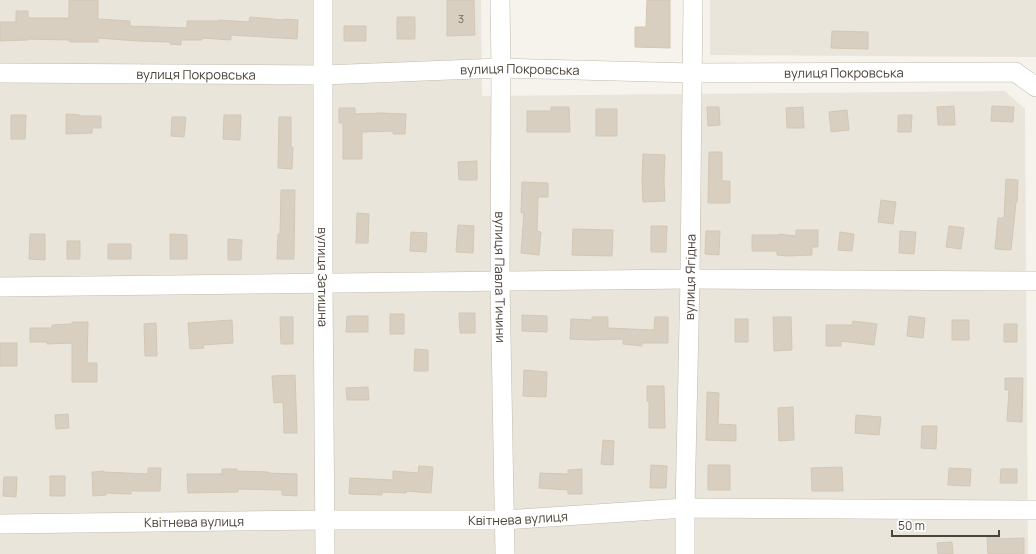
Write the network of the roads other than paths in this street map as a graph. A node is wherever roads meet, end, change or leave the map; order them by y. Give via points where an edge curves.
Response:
1 (324, 0) edge
2 (500, 0) edge
3 (693, 0) edge
4 (501, 68) junction
5 (0, 73) edge
6 (692, 73) junction
7 (323, 75) junction
8 (1036, 87) edge
9 (690, 279) junction
10 (500, 281) junction
11 (1036, 281) edge
12 (324, 283) junction
13 (0, 287) edge
14 (685, 508) junction
15 (1036, 510) edge
16 (325, 520) junction
17 (505, 520) junction
18 (0, 524) edge
19 (325, 554) edge
20 (505, 554) edge
21 (685, 554) edge

1 - 7 street, вулиця Затишна
2 - 4 street, вулиця Павла Тичини
3 - 6 street, вулиця Ягідна
4 - 6 street, вулиця Покровська
4 - 7 street, вулиця Покровська
4 - 10 street, вулиця Павла Тичини
5 - 7 street, вулиця Покровська
6 - 8 street, вулиця Покровська via 1015,72
6 - 9 street, вулиця Ягідна
7 - 12 street, вулиця Затишна
9 - 10 street
9 - 11 street
9 - 14 street, вулиця Ягідна
10 - 12 street
10 - 17 street, вулиця Павла Тичини
12 - 13 street
12 - 16 street, вулиця Затишна
14 - 15 street, Квітнева вулиця
14 - 17 street, Квітнева вулиця
14 - 21 street, вулиця Ягідна
16 - 17 street, Квітнева вулиця
16 - 18 street, Квітнева вулиця
16 - 19 street, вулиця Затишна
17 - 20 street, вулиця Павла Тичини

